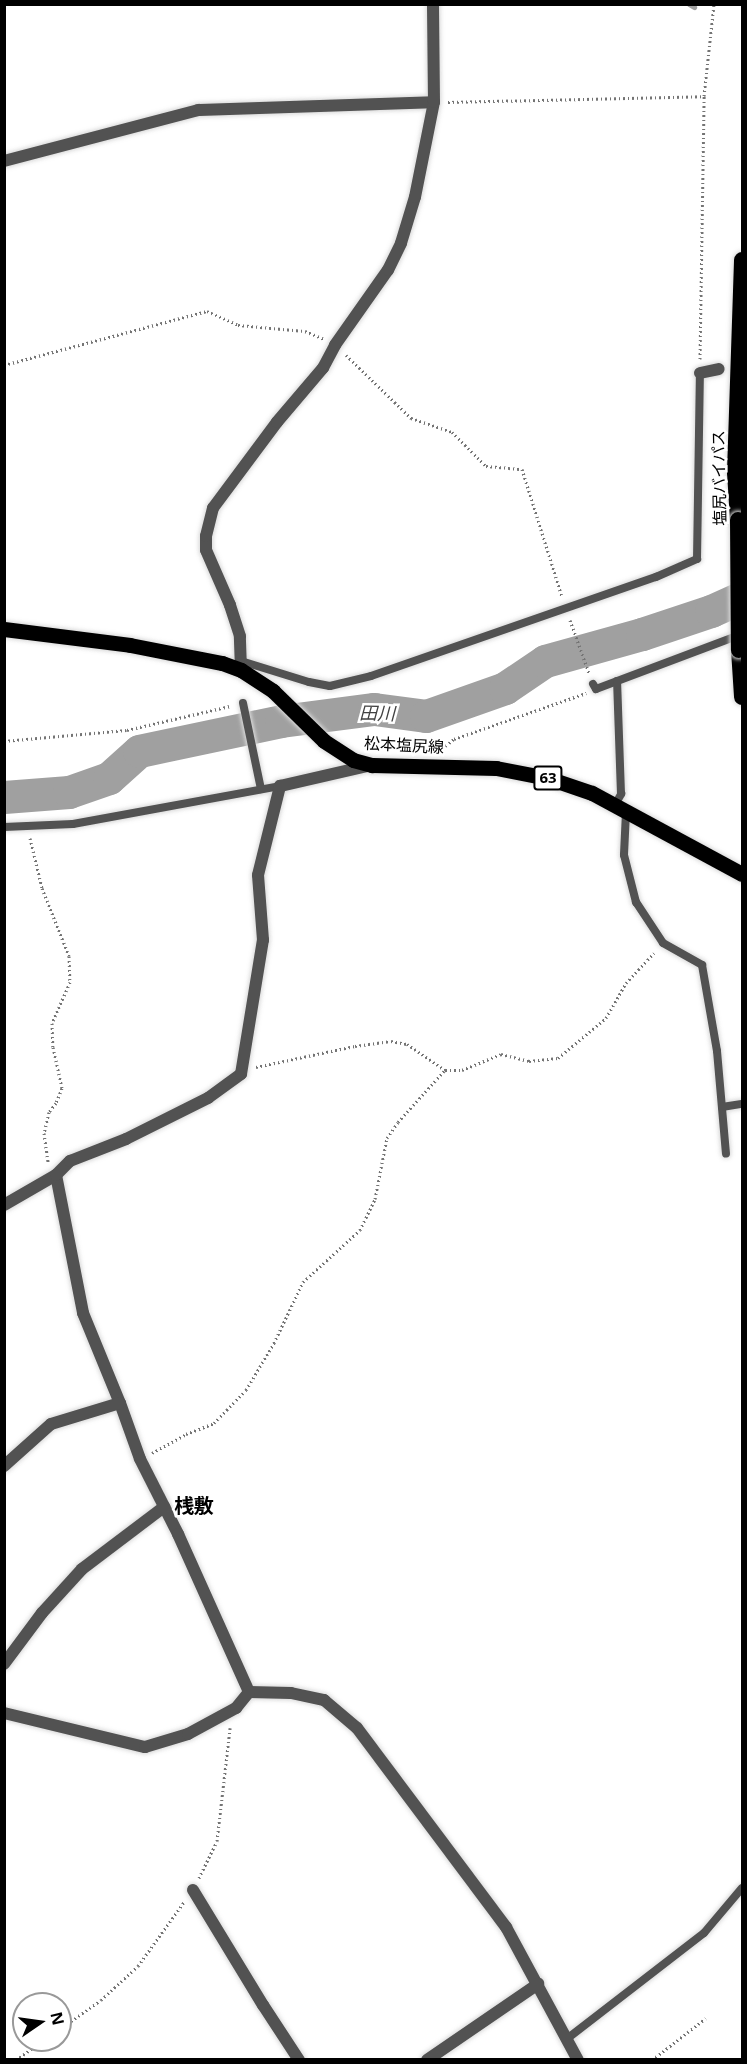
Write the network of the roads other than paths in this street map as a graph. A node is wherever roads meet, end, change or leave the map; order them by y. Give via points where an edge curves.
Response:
1 (433, 4) edge
2 (434, 102) junction
3 (4, 161) edge
4 (742, 260) edge
5 (719, 369) dead end
6 (700, 373) joint
7 (4, 629) edge
8 (741, 642) edge
9 (241, 666) junction
10 (617, 681) junction
11 (594, 686) road end
12 (742, 697) edge
13 (243, 706) road end
14 (372, 765) junction
15 (260, 785) junction
16 (280, 786) junction
17 (621, 808) junction
18 (4, 827) edge
19 (742, 874) edge
20 (742, 1104) edge
21 (722, 1107) junction
22 (726, 1154) dead end
23 (53, 1176) junction
24 (4, 1205) edge
25 (120, 1403) junction
26 (4, 1466) edge
27 (164, 1506) junction
28 (4, 1664) edge
29 (249, 1692) junction
30 (4, 1713) edge
31 (742, 1888) edge
32 (193, 1890) road end
33 (538, 1984) junction
34 (568, 2038) junction
35 (299, 2060) edge
36 (427, 2060) edge
37 (578, 2060) edge

1 - 2 street
2 - 3 street via 198,110
2 - 9 street via 415,197 388,270 323,368 213,508 206,550 237,626
4 - 8 highway, 塩尻バイパス, bridge via 736,461
5 - 6 street
6 - 9 lane via 697,559 656,578 371,676 330,686
7 - 9 main road, 松本塩尻線 / 63 via 141,647
8 - 10 lane
8 - 12 highway, 塩尻バイパス
9 - 14 main road, 松本塩尻線 / 63 via 336,749 353,760
10 - 11 lane
10 - 17 lane
13 - 15 lane
14 - 16 street
14 - 17 main road, 松本塩尻線 / 63 via 496,768 573,785
15 - 16 lane
15 - 18 lane via 73,824
16 - 23 street via 258,875 263,940 241,1074 208,1098 126,1139 70,1161
17 - 19 main road, 松本塩尻線 / 63
17 - 21 lane via 624,855 636,902 663,943 702,965
20 - 21 lane
21 - 22 lane
23 - 24 street
23 - 25 street via 83,1313
25 - 26 street via 51,1424
25 - 27 street via 140,1459
27 - 28 street via 82,1569
27 - 29 street
29 - 30 street via 236,1708 188,1734 145,1747
29 - 33 street via 291,1693 324,1700 357,1728 506,1927
31 - 34 lane via 704,1933
32 - 35 street
33 - 34 street
33 - 36 street
34 - 37 street

